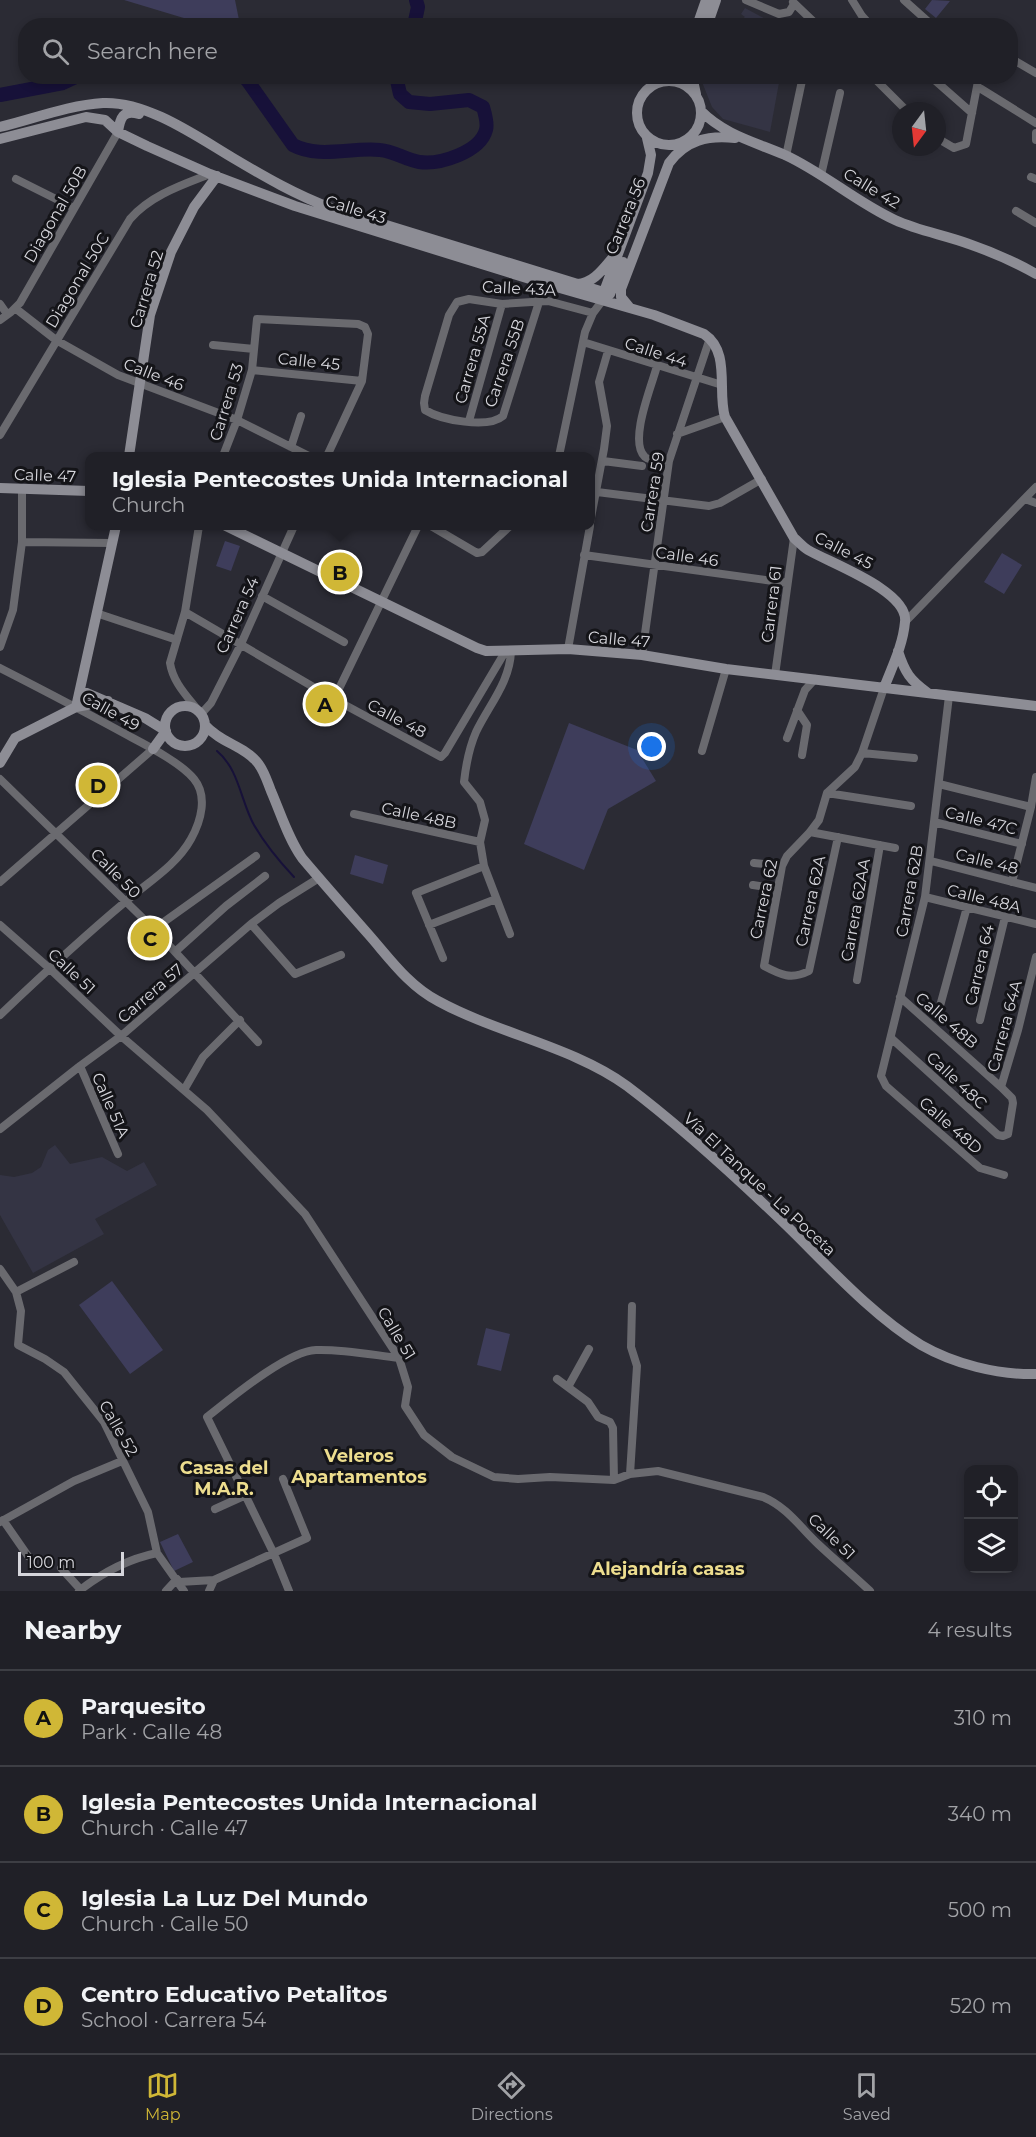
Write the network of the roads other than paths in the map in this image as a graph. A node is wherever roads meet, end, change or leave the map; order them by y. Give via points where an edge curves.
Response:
1 (706, 0) edge
2 (716, 0) edge
3 (746, 0) edge
4 (852, 0) edge
5 (904, 0) edge
6 (793, 2) edge
7 (700, 18) edge
8 (710, 18) edge
9 (810, 18) edge
10 (864, 18) edge
11 (924, 18) edge
12 (1018, 62) edge
13 (1036, 73) edge
14 (654, 84) edge
15 (682, 84) edge
16 (694, 84) edge
17 (801, 84) edge
18 (880, 84) edge
19 (939, 84) edge
20 (978, 84) edge
21 (978, 87) junction
22 (840, 93) dead end
23 (697, 97) junction
24 (898, 102) edge
25 (701, 111) junction
26 (972, 113) junction
27 (1036, 123) edge
28 (0, 128) edge
29 (118, 132) junction
30 (1036, 133) edge
31 (647, 138) junction
32 (0, 139) edge
33 (744, 139) junction
34 (1036, 140) edge
35 (206, 142) junction
36 (946, 143) edge
37 (678, 144) junction
38 (786, 156) junction
39 (261, 174) junction
40 (213, 175) junction
41 (821, 175) junction
42 (16, 179) dead end
43 (228, 181) junction
44 (74, 208) junction
45 (1016, 211) dead end
46 (1036, 223) edge
47 (620, 250) junction
48 (1036, 274) edge
49 (575, 284) junction
50 (605, 296) junction
51 (539, 302) junction
52 (0, 304) edge
53 (502, 304) junction
54 (15, 308) junction
55 (630, 308) junction
56 (593, 313) junction
57 (8, 314) junction
58 (0, 320) edge
59 (710, 338) junction
60 (56, 340) junction
61 (583, 342) junction
62 (213, 345) dead end
63 (254, 349) junction
64 (608, 351) junction
65 (657, 366) junction
66 (252, 370) junction
67 (696, 378) junction
68 (362, 381) junction
69 (139, 383) junction
70 (722, 386) junction
71 (301, 416) dead end
72 (725, 417) junction
73 (237, 420) junction
74 (469, 421) junction
75 (676, 434) junction
76 (0, 435) edge
77 (291, 447) junction
78 (130, 452) edge
79 (225, 452) edge
80 (301, 452) edge
81 (329, 452) edge
82 (560, 452) edge
83 (603, 461) junction
84 (669, 461) junction
85 (642, 466) dead end
86 (762, 479) junction
87 (1036, 487) edge
88 (0, 488) edge
89 (22, 490) junction
90 (85, 491) edge
91 (597, 492) junction
92 (595, 497) edge
93 (1025, 499) junction
94 (663, 501) junction
95 (1036, 503) edge
96 (115, 530) edge
97 (198, 530) edge
98 (236, 530) edge
99 (292, 530) edge
100 (416, 530) edge
101 (439, 530) edge
102 (505, 530) edge
103 (589, 530) edge
104 (794, 538) junction
105 (22, 542) junction
106 (112, 543) junction
107 (281, 553) junction
108 (584, 555) junction
109 (655, 566) junction
110 (787, 583) junction
111 (262, 596) junction
112 (381, 600) junction
113 (909, 611) junction
114 (185, 612) junction
115 (96, 613) junction
116 (177, 640) junction
117 (344, 642) dead end
118 (241, 644) junction
119 (0, 647) edge
120 (568, 649) junction
121 (898, 651) junction
122 (506, 653) junction
123 (642, 655) junction
124 (0, 668) edge
125 (726, 669) junction
126 (776, 675) junction
127 (808, 682) junction
128 (884, 688) junction
129 (80, 690) junction
130 (929, 694) junction
131 (950, 696) junction
132 (334, 699) junction
133 (108, 701) junction
134 (1036, 706) edge
135 (76, 707) junction
136 (797, 710) junction
137 (168, 717) junction
138 (202, 717) junction
139 (145, 718) junction
140 (168, 735) junction
141 (787, 738) dead end
142 (198, 742) junction
143 (232, 746) junction
144 (153, 749) junction
145 (702, 751) dead end
146 (862, 753) junction
147 (802, 755) dead end
148 (914, 758) dead end
149 (0, 763) edge
150 (1036, 777) edge
151 (0, 779) edge
152 (939, 784) junction
153 (827, 793) junction
154 (911, 806) dead end
155 (1031, 807) junction
156 (354, 814) dead end
157 (934, 822) junction
158 (810, 832) junction
159 (58, 834) junction
160 (838, 837) junction
161 (480, 842) junction
162 (1022, 844) junction
163 (880, 845) junction
164 (895, 848) dead end
165 (256, 856) dead end
166 (931, 861) junction
167 (754, 863) dead end
168 (484, 866) junction
169 (782, 866) junction
170 (265, 876) dead end
171 (319, 878) junction
172 (0, 882) edge
173 (1012, 882) junction
174 (753, 885) dead end
175 (1036, 888) edge
176 (778, 889) junction
177 (925, 897) junction
178 (496, 899) junction
179 (126, 901) junction
180 (967, 908) junction
181 (1005, 917) junction
182 (251, 924) junction
183 (429, 924) junction
184 (1036, 924) edge
185 (0, 925) edge
186 (154, 929) junction
187 (510, 934) dead end
188 (176, 951) junction
189 (341, 955) dead end
190 (1036, 957) edge
191 (442, 958) dead end
192 (764, 966) joint
193 (49, 968) junction
194 (195, 972) junction
195 (857, 981) dead end
196 (900, 997) junction
197 (940, 1006) dead end
198 (0, 1015) edge
199 (240, 1020) junction
200 (980, 1020) dead end
201 (121, 1036) junction
202 (891, 1038) junction
203 (258, 1042) dead end
204 (80, 1066) junction
205 (886, 1086) joint
206 (1001, 1087) junction
207 (184, 1090) junction
208 (0, 1129) edge
209 (1008, 1134) joint
210 (118, 1154) dead end
211 (1004, 1175) dead end
212 (74, 1262) dead end
213 (0, 1269) edge
214 (16, 1292) junction
215 (632, 1306) dead end
216 (589, 1348) dead end
217 (399, 1358) junction
218 (1036, 1374) edge
219 (557, 1379) dead end
220 (568, 1387) junction
221 (122, 1461) junction
222 (630, 1474) junction
223 (283, 1479) dead end
224 (614, 1480) junction
225 (246, 1495) junction
226 (215, 1509) dead end
227 (2, 1521) edge
228 (158, 1553) junction
229 (274, 1554) junction
230 (28, 1556) dead end
231 (61, 1568) dead end
232 (178, 1581) junction
233 (214, 1581) junction
234 (80, 1590) edge
235 (166, 1591) edge
236 (184, 1591) edge
237 (209, 1591) edge
238 (289, 1591) edge
239 (870, 1591) edge

1 - 7 street
2 - 8 street
3 - 6 street via 779,14 789,12
4 - 10 street
5 - 11 street
6 - 9 street
12 - 13 street
14 - 31 street via 639,99 636,109 640,130
15 - 23 street
16 - 23 street
17 - 38 street
18 - 24 street
19 - 26 street
20 - 21 street
21 - 26 street
21 - 27 street
22 - 41 street
23 - 25 street
25 - 33 street, Calle 42 via 718,126
25 - 37 street via 696,130
26 - 36 street via 966,144 954,148
28 - 35 street, Calle 43 via 104,103 136,106
29 - 32 street, Calle 43 via 105,120 86,117
29 - 35 street via 124,114 135,112
29 - 40 street, Calle 43
29 - 44 street, Diagonal 50B
30 - 34 street
31 - 37 street via 662,145
31 - 47 street, Carrera 56 via 650,164
33 - 38 street, Calle 42
33 - 55 street via 702,139 669,163 621,289 621,297
35 - 39 street, Calle 43
37 - 50 street, Carrera 56 via 661,166
38 - 41 street, Calle 42
39 - 43 street via 260,188
39 - 49 street, Calle 43 via 299,196 331,208
40 - 43 street, Calle 43
40 - 60 street, Diagonal 50C via 161,195 138,210
40 - 69 street, Carrera 52 via 171,252 150,315
41 - 48 street, Calle 42 via 898,221 970,244
42 - 44 street
43 - 50 street, Calle 43 via 295,206
44 - 54 street, Diagonal 50B
45 - 46 street
47 - 49 street via 590,281
47 - 50 street, Carrera 56
49 - 50 street, Calle 43
50 - 55 street, Calle 43
50 - 56 street, Carrera 56
51 - 53 street, Calle 43A
51 - 56 street, Calle 43A
51 - 74 street, Carrera 55B via 503,416 494,421
52 - 57 street
53 - 74 street, Carrera 55A
53 - 74 street, Calle 43A via 457,302 449,315 425,396 425,410 430,414
54 - 57 street
54 - 60 street, Calle 46
55 - 59 street, Calle 43 via 681,323
56 - 61 street, Carrera 56
57 - 58 street
59 - 67 street, Carrera 59
59 - 70 street, Calle 45 via 722,370
60 - 69 street, Calle 46
60 - 76 street, Diagonal 50C
61 - 64 street, Calle 44
61 - 82 street, Carrera 56
62 - 63 street
63 - 66 street, Carrera 53
63 - 68 street, Carrera 53 via 258,319 358,324 368,334
64 - 65 street, Calle 44
64 - 83 street via 599,381 607,426
65 - 67 street, Calle 44
65 - 84 street via 638,437 645,457
66 - 68 street, Calle 45
66 - 73 street, Carrera 53
67 - 70 street, Calle 44
67 - 75 street, Carrera 59
68 - 81 street
69 - 73 street, Calle 46
69 - 78 street, Carrera 52
70 - 72 street, Calle 45
71 - 77 street
72 - 75 street
72 - 86 street, Calle 45
73 - 77 street, Calle 46
73 - 79 street, Carrera 53
75 - 84 street, Carrera 59
77 - 80 street, Calle 46
83 - 85 street
83 - 91 street
84 - 94 street, Carrera 59
86 - 94 street via 716,505
86 - 104 street, Calle 45
87 - 93 street
88 - 89 street, Calle 47
89 - 90 street, Calle 47
89 - 105 street
91 - 92 street
91 - 94 street
93 - 95 street
93 - 113 street
94 - 109 street, Carrera 59
96 - 106 street
97 - 114 street
98 - 107 street, Calle 47
99 - 107 street, Carrera 54
100 - 112 street
101 - 102 street via 477,553
103 - 108 street
104 - 110 street, Carrera 61
104 - 113 street, Calle 45 via 877,584
105 - 106 street
105 - 119 street via 13,610
106 - 115 street
107 - 111 street, Carrera 54
107 - 112 street, Calle 47
108 - 109 street, Calle 46
108 - 120 street
109 - 110 street, Calle 46
109 - 123 street, Carrera 59
110 - 126 street, Carrera 61
111 - 117 street
111 - 118 street, Carrera 54
112 - 122 street, Calle 47 via 480,650
112 - 132 street
113 - 121 street
114 - 116 street
114 - 118 street, Calle 48
115 - 116 street
115 - 129 street
116 - 138 street via 171,671
118 - 132 street, Calle 48
118 - 138 street, Carrera 54
120 - 122 street, Calle 47
120 - 123 street, Calle 47
121 - 128 street
121 - 130 street via 904,670
122 - 132 street, Calle 48 via 441,757
122 - 161 street via 506,679 477,730 468,753 464,782 480,802 485,820
123 - 125 street, Calle 47
124 - 135 street, Calle 49
125 - 126 street, Calle 47
125 - 145 street
126 - 127 street, Calle 47
127 - 128 street, Calle 47
127 - 136 street
128 - 130 street, Calle 47
128 - 146 street, Carrera 62
129 - 133 street
129 - 135 street
130 - 131 street, Calle 47
131 - 134 street, Calle 47
131 - 152 street, Carrera 62B
133 - 135 street
133 - 139 street
135 - 144 street, Calle 49
135 - 149 street via 15,738
136 - 141 street
136 - 147 street via 807,725
137 - 138 street via 180,707 191,707
137 - 139 street
137 - 140 street
138 - 142 street via 204,734
138 - 143 street, Vía El Tanque - La Poceta via 216,736
139 - 140 street
140 - 142 street via 184,746
140 - 144 street
142 - 143 street, Vía El Tanque - La Poceta
143 - 171 street, Vía El Tanque - La Poceta via 257,761 292,843
144 - 159 street
144 - 179 street, Calle 49 via 194,779 203,797 202,806 192,839 170,866
146 - 148 street
146 - 153 street, Carrera 62 via 855,767
150 - 155 street
151 - 159 street, Calle 50
152 - 155 street
152 - 157 street, Carrera 62B
153 - 154 street
153 - 158 street, Carrera 62 via 819,820
155 - 162 street
156 - 161 street, Calle 48B
157 - 162 street, Calle 47C
157 - 166 street, Carrera 62B
158 - 160 street
158 - 169 street, Carrera 62
159 - 172 street
159 - 179 street, Calle 50
160 - 163 street
160 - 192 street, Carrera 62A via 809,971 798,976 780,974
161 - 168 street
162 - 173 street
163 - 164 street
163 - 195 street, Carrera 62AA
165 - 186 street
166 - 173 street, Calle 48
166 - 177 street, Carrera 62B
167 - 169 street
168 - 178 street
168 - 183 street via 416,893
169 - 176 street, Carrera 62
170 - 188 street
171 - 182 street, Carrera 57
171 - 218 street, Vía El Tanque - La Poceta via 403,975 423,992 603,1072 639,1096 696,1142 882,1315 920,1344 991,1370
173 - 175 street, Calle 48
174 - 176 street
176 - 192 street, Carrera 62
177 - 180 street, Calle 48A
177 - 196 street, Carrera 62B
178 - 183 street
178 - 187 street
179 - 186 street, Calle 50
179 - 193 street
180 - 181 street, Calle 48A
180 - 197 street
181 - 184 street, Calle 48A
181 - 200 street, Carrera 64
182 - 189 street via 295,974
182 - 194 street, Carrera 57
183 - 191 street
185 - 193 street, Calle 51
186 - 188 street, Calle 50
188 - 194 street, Calle 50
190 - 206 street, Carrera 64A
193 - 198 street
193 - 201 street, Calle 51
194 - 199 street, Calle 50
194 - 201 street, Carrera 57
196 - 202 street, Carrera 62B
196 - 206 street, Calle 48B
199 - 203 street, Calle 50
199 - 207 street via 203,1057
201 - 204 street, Carrera 57
201 - 207 street, Calle 51
202 - 205 street, Carrera 62B via 881,1076
202 - 209 street, Calle 48C via 998,1135
204 - 208 street, Carrera 57
204 - 210 street, Calle 51A
205 - 211 street, Calle 48D via 980,1168
206 - 209 street, Carrera 64A via 1013,1104
207 - 217 street, Calle 51 via 305,1214
212 - 214 street
213 - 214 street, Calle 52
214 - 221 street, Calle 52 via 21,1311 18,1345 64,1372 104,1422
215 - 222 street via 631,1347 637,1366
216 - 220 street
217 - 224 street, Calle 51 via 408,1387 405,1406 424,1435 452,1457 500,1478
217 - 225 street via 315,1350 277,1366 207,1417
219 - 220 street
220 - 224 street via 613,1428
221 - 227 street via 74,1481
221 - 228 street, Calle 52 via 148,1512
222 - 224 street, Calle 51
222 - 239 street, Calle 51 via 658,1471 776,1502
223 - 229 street via 307,1538
225 - 226 street
225 - 229 street
227 - 230 street
228 - 232 street, Calle 52
228 - 234 street via 136,1557
229 - 233 street
229 - 238 street
231 - 234 street
232 - 233 street
232 - 235 street
232 - 236 street, Calle 52
233 - 237 street

